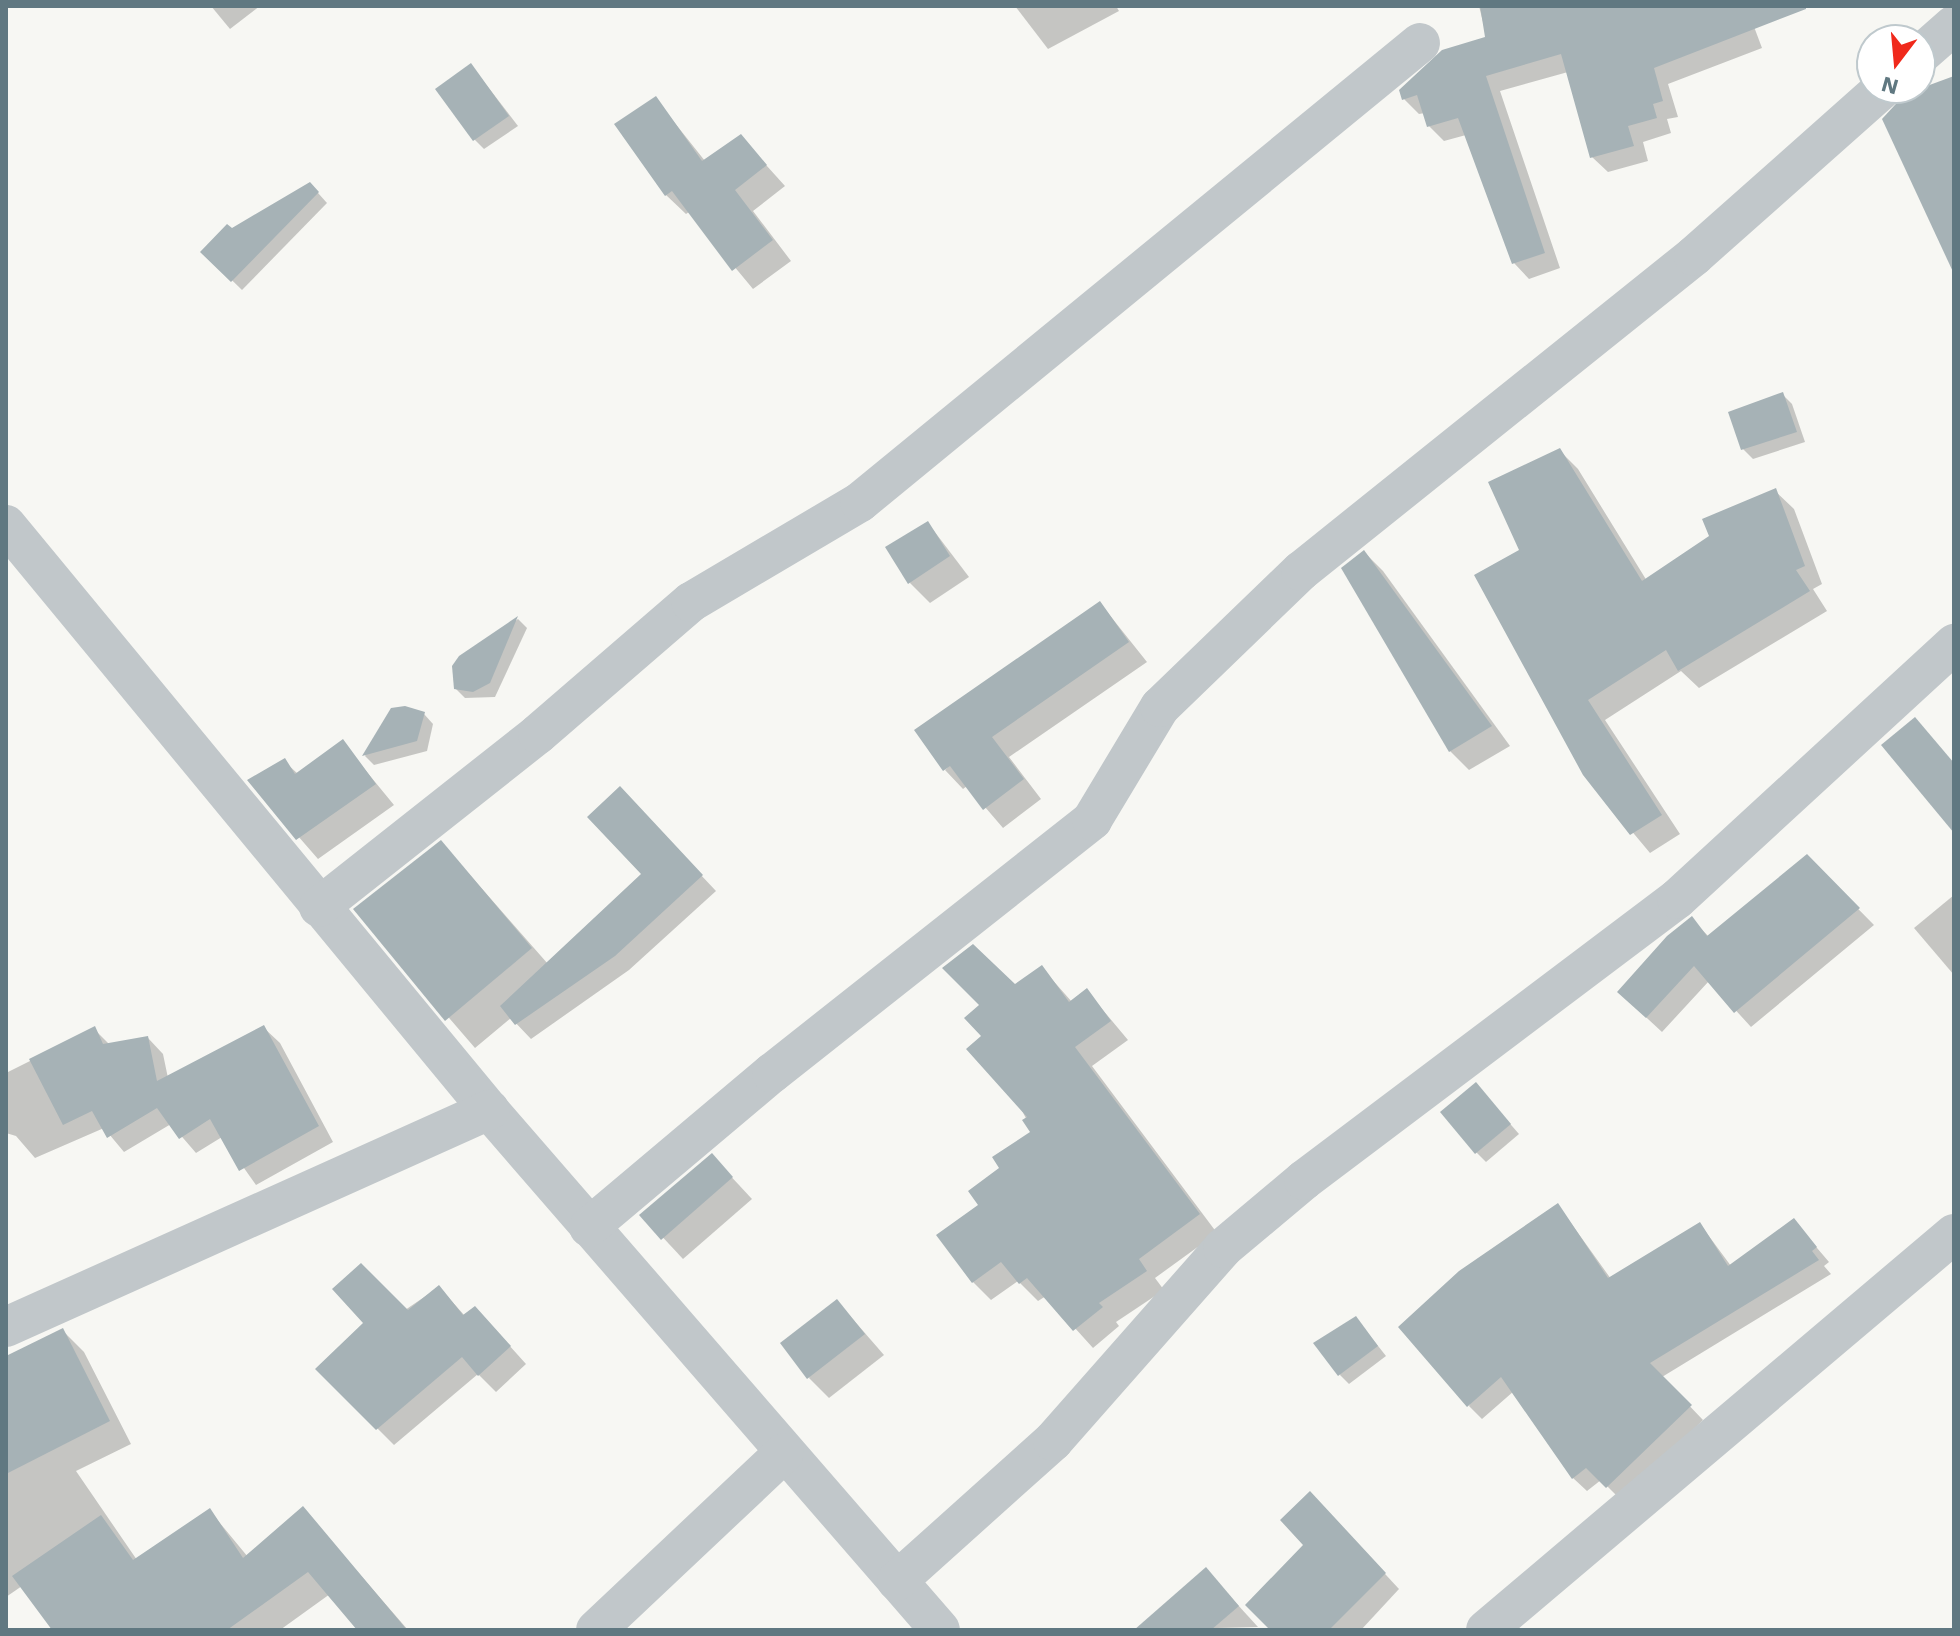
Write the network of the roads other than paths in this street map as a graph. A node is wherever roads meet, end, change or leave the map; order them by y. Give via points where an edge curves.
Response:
1 (1954, 25) edge
2 (1936, 41) edge
3 (1420, 43) dead end
4 (1865, 104) edge
5 (6, 525) edge
6 (1954, 644) edge
7 (319, 907) junction
8 (489, 1110) junction
9 (589, 1227) junction
10 (1954, 1234) edge
11 (6, 1327) edge
12 (784, 1453) junction
13 (897, 1581) junction
14 (596, 1630) edge
15 (940, 1630) edge
16 (1486, 1630) edge

1 - 2 street
3 - 7 street via 860,502 691,602 538,734
4 - 9 street via 1694,256 1301,571 1160,707 1092,820 772,1073
5 - 7 street
6 - 13 street via 1677,899 1304,1180 1223,1248 1053,1441
7 - 8 street
8 - 9 street
8 - 11 street
9 - 12 street
10 - 16 street
12 - 13 street
12 - 14 street
13 - 15 street

